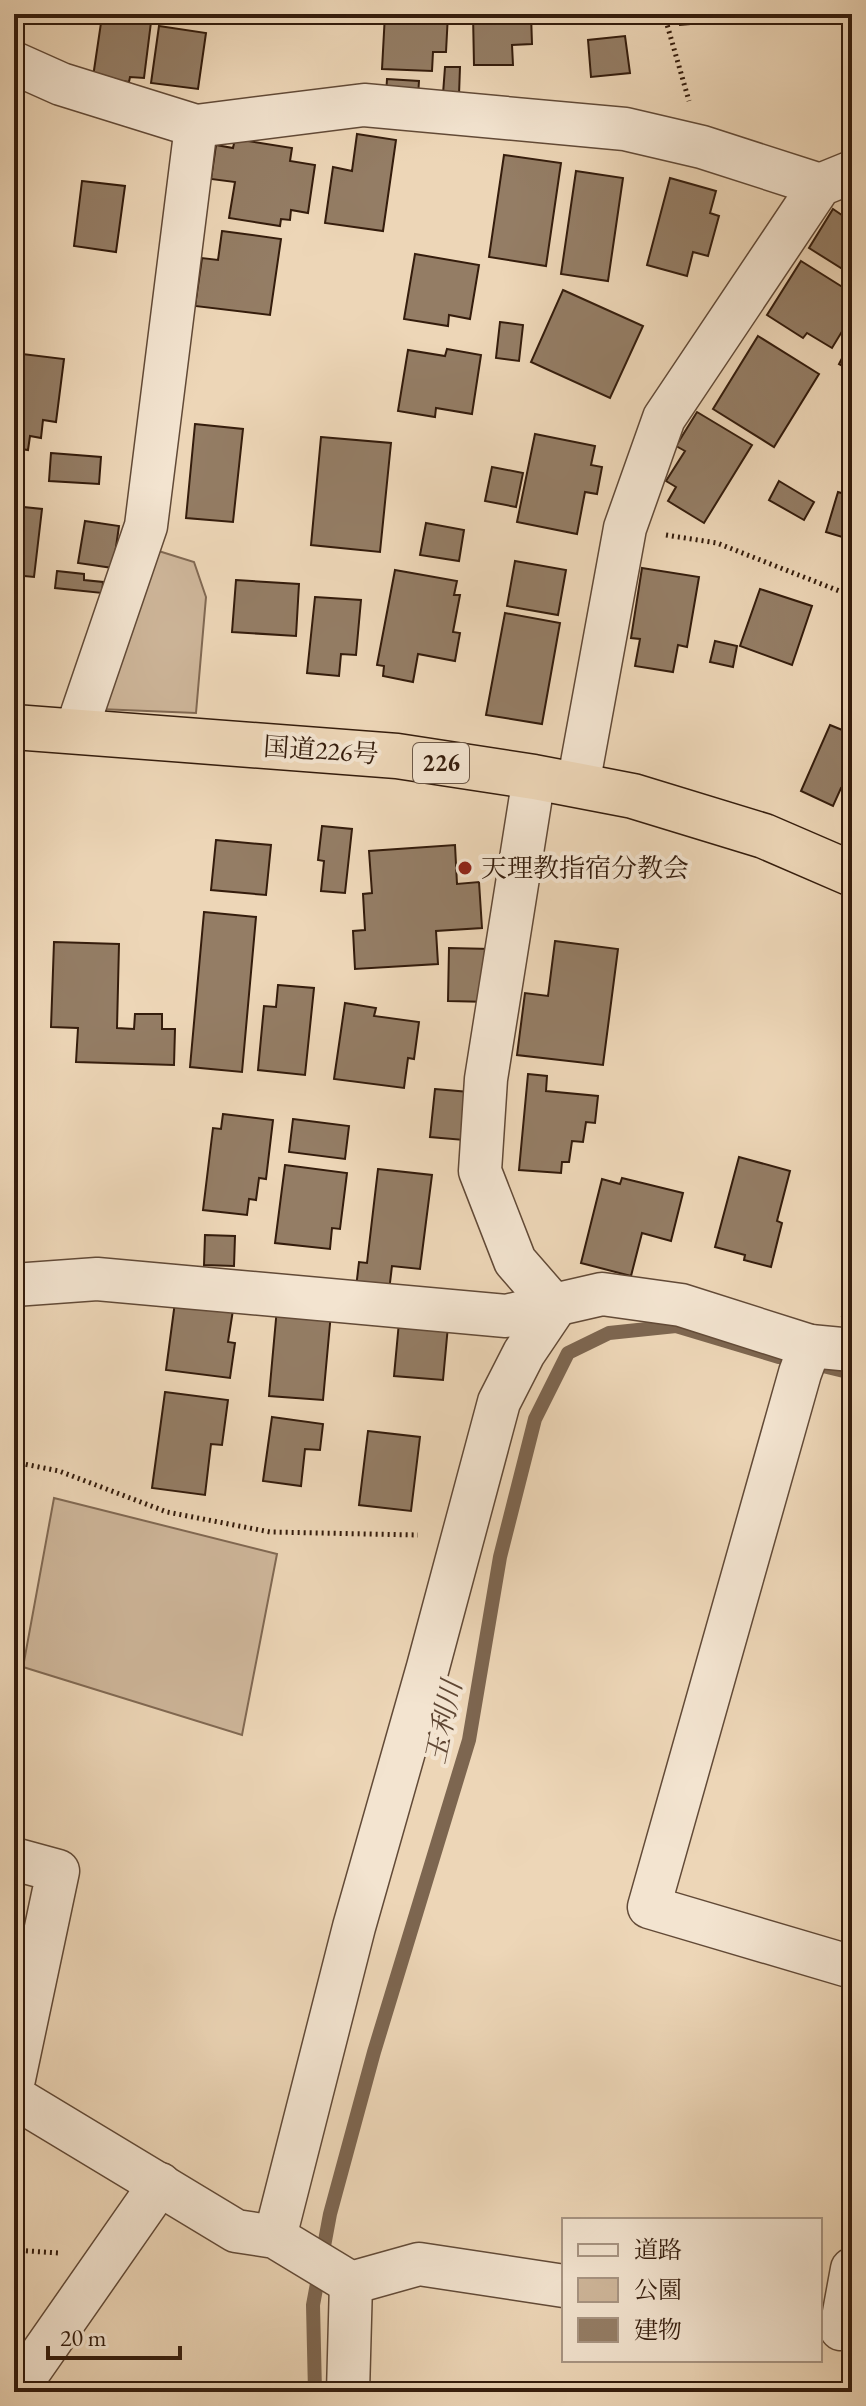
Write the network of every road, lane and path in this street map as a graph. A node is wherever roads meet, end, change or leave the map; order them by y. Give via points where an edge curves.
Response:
1 (664, 14) edge
2 (14, 63) edge
3 (196, 126) junction
4 (702, 147) junction
5 (836, 179) edge
6 (625, 528) junction
7 (852, 596) edge
8 (14, 727) edge
9 (76, 731) junction
10 (534, 777) junction
11 (578, 785) junction
12 (852, 874) edge
13 (14, 1285) edge
14 (555, 1307) junction
15 (852, 1350) edge
16 (806, 1356) junction
17 (14, 1462) edge
18 (463, 1536) junction
19 (14, 1859) edge
20 (852, 1967) edge
21 (14, 2079) edge
22 (14, 2097) edge
23 (160, 2184) junction
24 (275, 2237) junction
25 (852, 2269) edge
26 (351, 2283) junction
27 (562, 2286) edge
28 (838, 2329) edge
29 (15, 2392) edge
30 (348, 2392) edge

1 - 4 path
2 - 3 street via 61,84
3 - 4 street via 364,105 625,129
3 - 9 street via 146,526
4 - 5 street
5 - 6 street via 664,418
6 - 7 path via 717,543
6 - 11 street
8 - 9 highway, 国道226号 / 226
9 - 10 highway, 国道226号 / 226 via 397,756
10 - 11 highway, 国道226号 / 226
10 - 14 street via 486,1079 480,1171 515,1261
11 - 12 highway, 国道226号 / 226 via 764,836
13 - 14 street via 97,1279 506,1316
14 - 16 street via 602,1294 681,1305
14 - 18 street via 499,1402
15 - 16 street
16 - 20 street via 649,1907
17 - 18 path via 59,1471 167,1512 270,1532
18 - 24 street
19 - 21 street via 58,1871
22 - 23 street
23 - 24 street via 236,2231
23 - 29 street
24 - 26 street
25 - 28 street
26 - 27 street via 419,2264
26 - 30 street

